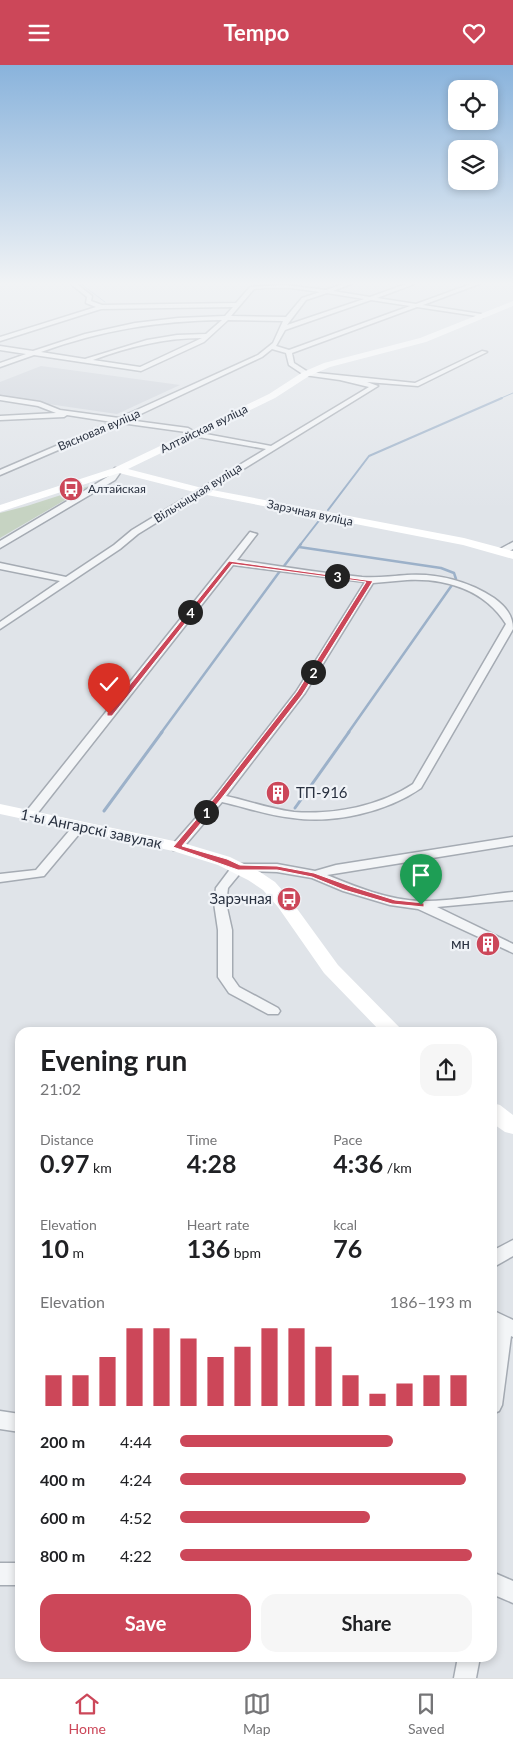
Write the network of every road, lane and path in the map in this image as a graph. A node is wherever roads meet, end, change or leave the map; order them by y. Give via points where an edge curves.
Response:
1 (15, 359) edge
2 (73, 359) edge
3 (89, 359) edge
4 (163, 359) edge
5 (253, 359) edge
6 (290, 359) edge
7 (350, 359) edge
8 (469, 359) edge
9 (84, 361) junction
10 (0, 365) edge
11 (306, 373) junction
12 (343, 379) junction
13 (0, 398) edge
14 (71, 415) junction
15 (0, 418) edge
16 (120, 421) junction
17 (193, 434) junction
18 (271, 448) junction
19 (118, 470) junction
20 (0, 473) edge
21 (202, 491) junction
22 (0, 509) edge
23 (253, 534) dead end
24 (0, 545) edge
25 (513, 545) edge
26 (508, 553) edge
27 (231, 562) junction
28 (0, 566) edge
29 (66, 580) junction
30 (370, 581) junction
31 (0, 626) edge
32 (219, 798) junction
33 (0, 809) edge
34 (29, 815) junction
35 (79, 827) junction
36 (513, 841) edge
37 (177, 847) junction
38 (238, 867) junction
39 (314, 875) junction
40 (0, 877) edge
41 (513, 896) edge
42 (421, 905) junction
43 (513, 949) edge
44 (272, 1011) dead end
45 (390, 1027) edge
46 (497, 1115) edge
47 (513, 1126) edge
48 (513, 1247) edge
49 (497, 1258) edge
50 (503, 1324) edge
51 (497, 1368) edge
52 (0, 1420) edge
53 (15, 1422) edge
54 (0, 1574) edge
55 (15, 1574) edge
56 (497, 1585) edge
57 (513, 1592) edge
58 (468, 1662) edge
59 (465, 1678) edge

1 - 10 street
2 - 9 street
3 - 9 street
4 - 9 street via 141,369
5 - 16 street, Вясновая вуліца
6 - 11 street via 290,364
7 - 11 main road, Алтайская вуліца
8 - 12 street via 416,385
11 - 12 street
11 - 17 main road, Алтайская вуліца via 272,396
12 - 18 street, Вільчыцкая вуліца via 375,386
13 - 14 street via 40,404
14 - 15 street
14 - 16 street
16 - 17 street via 188,430
16 - 20 street, Вясновая вуліца
17 - 18 street
17 - 19 main road, Алтайская вуліца
18 - 21 street, Вільчыцкая вуліца
19 - 21 main road, Зарэчная вуліца
19 - 22 main road, Алтайская вуліца
19 - 24 street, Алтайская вуліца via 112,478
21 - 26 main road, Зарэчная вуліца
21 - 29 street, Вільчыцкая вуліца
23 - 27 street
25 - 26 street, Зарэчная вуліца
27 - 30 street
27 - 34 street
28 - 29 street
29 - 31 street, Вільчыцкая вуліца
30 - 32 street via 300,693
30 - 32 street via 431,577 456,583 480,593 501,608 511,624 417,786 388,802 315,816 292,815
32 - 37 street
33 - 34 main road, 1-ы Ангарскі завулак
34 - 35 main road, 1-ы Ангарскі завулак
35 - 37 main road, 1-ы Ангарскі завулак
35 - 40 street via 40,873
36 - 39 street
37 - 38 main road, 1-ы Ангарскі завулак
38 - 39 street, 1-ы Ангарскі завулак via 277,868
38 - 44 street via 222,888 220,903 225,930 225,977 234,990
38 - 45 main road, 1-ы Ангарскі завулак via 269,886 331,969
39 - 42 street, 1-ы Ангарскі завулак via 395,902
41 - 42 street
42 - 43 street, 1-ы Ангарскі завулак
46 - 47 main road
48 - 49 street
50 - 51 street
52 - 53 street
54 - 55 street
56 - 57 street
58 - 59 street

